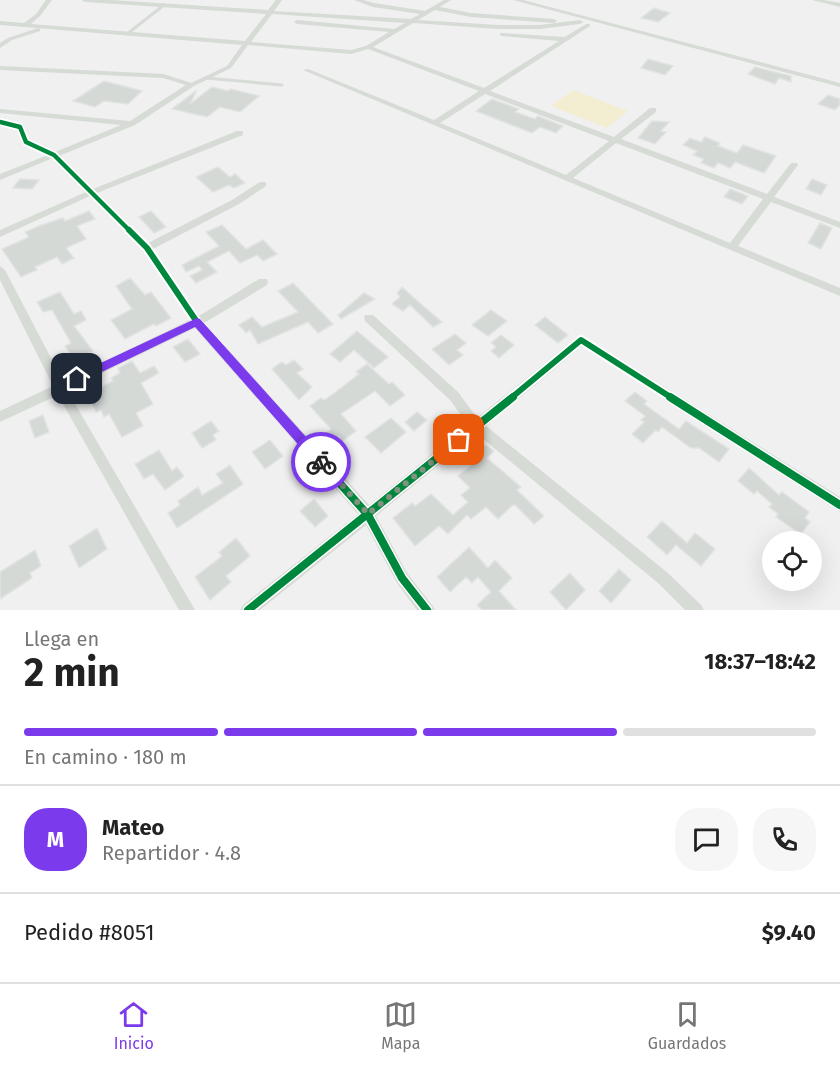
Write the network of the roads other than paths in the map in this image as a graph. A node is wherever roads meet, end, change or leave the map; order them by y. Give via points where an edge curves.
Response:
1 (49, 0) edge
2 (85, 0) edge
3 (279, 0) edge
4 (357, 0) edge
5 (448, 0) edge
6 (516, 0) edge
7 (815, 0) edge
8 (164, 5) junction
9 (840, 5) edge
10 (435, 8) junction
11 (427, 13) junction
12 (267, 16) junction
13 (412, 22) junction
14 (580, 22) junction
15 (595, 22) junction
16 (0, 23) edge
17 (25, 25) junction
18 (48, 27) junction
19 (403, 27) junction
20 (395, 31) junction
21 (127, 34) junction
22 (564, 39) junction
23 (246, 43) junction
24 (0, 46) edge
25 (368, 46) junction
26 (0, 68) edge
27 (306, 70) dead end
28 (206, 78) junction
29 (192, 85) junction
30 (282, 85) dead end
31 (840, 85) edge
32 (485, 90) junction
33 (653, 110) dead end
34 (1, 112) edge
35 (0, 122) edge
36 (132, 123) junction
37 (435, 123) junction
38 (240, 133) dead end
39 (616, 140) junction
40 (54, 155) junction
41 (794, 165) dead end
42 (0, 177) edge
43 (567, 178) junction
44 (263, 184) dead end
45 (90, 193) junction
46 (771, 198) junction
47 (840, 225) edge
48 (0, 234) edge
49 (147, 248) junction
50 (732, 248) junction
51 (0, 270) edge
52 (263, 282) dead end
53 (840, 292) edge
54 (369, 318) dead end
55 (197, 322) junction
56 (60, 388) junction
57 (0, 417) edge
58 (476, 426) junction
59 (840, 505) edge
60 (368, 514) junction
61 (187, 610) edge
62 (248, 610) edge
63 (427, 610) edge
64 (696, 610) edge

1 - 17 street
2 - 8 street
3 - 12 street
4 - 11 street
5 - 10 street
6 - 15 street
7 - 9 street
8 - 12 street
8 - 21 lane
10 - 11 street
10 - 14 street via 471,15
11 - 13 street
12 - 13 street
12 - 20 street
12 - 23 street
13 - 14 street via 507,28
13 - 19 street
14 - 15 street
15 - 22 street
15 - 31 street
16 - 17 street
17 - 18 street
18 - 21 street
18 - 24 street via 24,33
19 - 20 street
19 - 22 street
20 - 25 street
21 - 23 street
22 - 32 street
23 - 25 street via 351,52
23 - 28 street via 229,67
25 - 32 street
26 - 29 street via 164,76
27 - 37 street
28 - 29 street
28 - 30 lane
29 - 36 street
32 - 37 street
32 - 39 street
33 - 39 street
34 - 36 street
35 - 40 street via 20,127 26,142
36 - 40 street
37 - 43 street
38 - 45 street
39 - 43 street
39 - 46 street
40 - 42 street
40 - 45 street
41 - 46 street
43 - 50 street
44 - 49 street via 241,201
45 - 48 street
45 - 49 street
46 - 47 street
46 - 50 street
49 - 55 street
50 - 53 street
51 - 56 street
52 - 55 street
54 - 58 street via 454,396
55 - 56 street
55 - 60 street
56 - 57 street
56 - 61 street
58 - 59 street via 581,340
58 - 60 street
58 - 64 street via 663,578
60 - 62 street
60 - 63 street via 402,578

